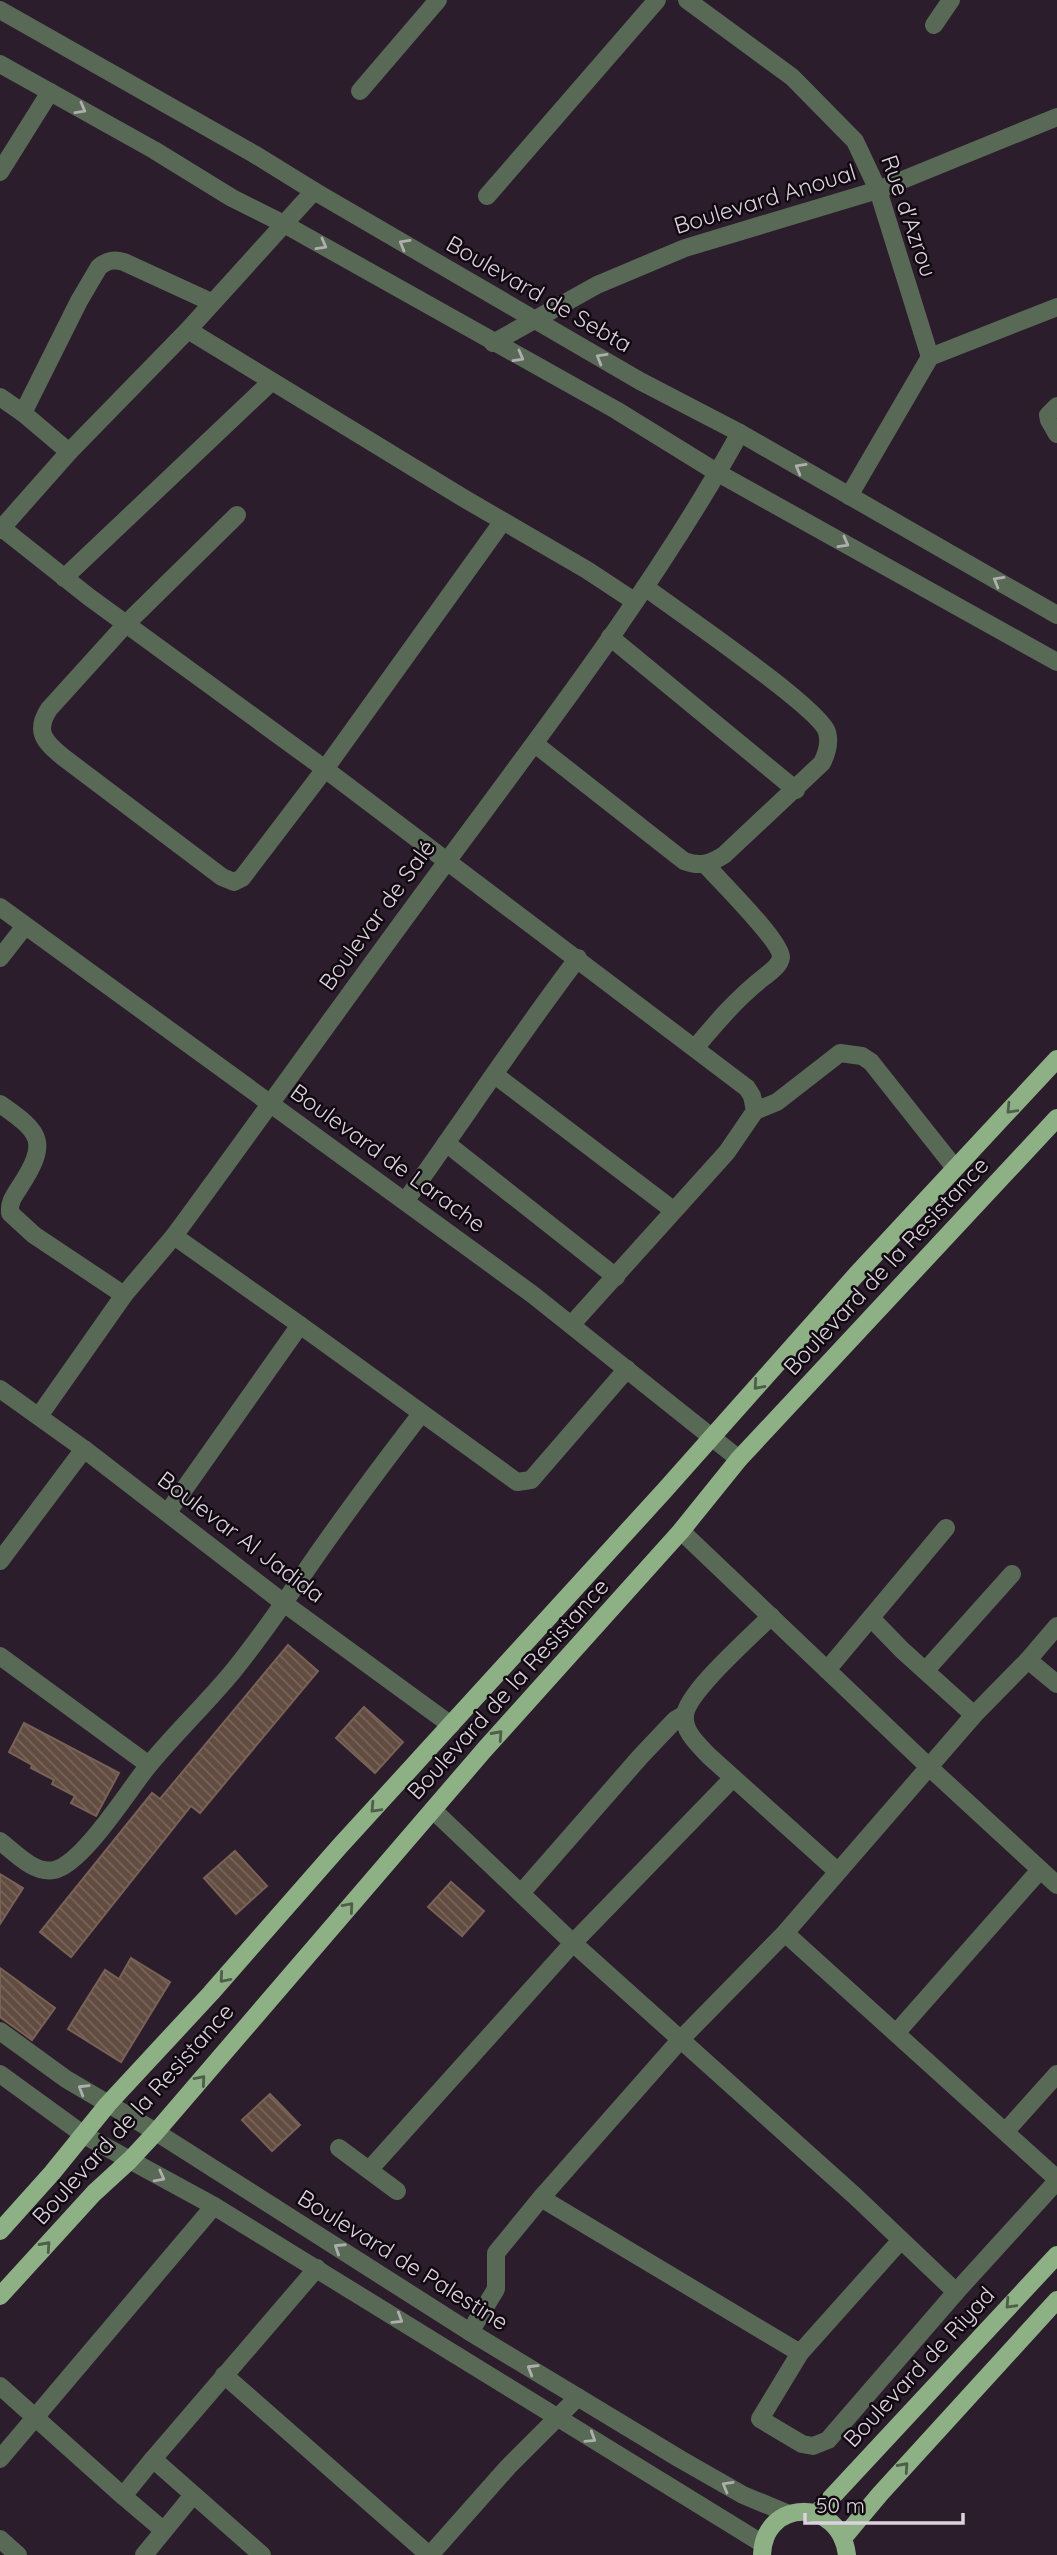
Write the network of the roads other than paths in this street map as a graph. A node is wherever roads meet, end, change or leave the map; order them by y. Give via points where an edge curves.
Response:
1 (438, 0) edge
2 (657, 0) edge
3 (687, 0) edge
4 (951, 0) edge
5 (0, 10) edge
6 (934, 25) dead end
7 (0, 64) edge
8 (360, 91) dead end
9 (50, 92) junction
10 (1057, 117) edge
11 (0, 172) edge
12 (878, 190) junction
13 (314, 191) junction
14 (487, 195) dead end
15 (284, 224) junction
16 (211, 302) junction
17 (1057, 307) edge
18 (533, 318) junction
19 (188, 330) junction
20 (494, 343) junction
21 (930, 357) junction
22 (271, 382) junction
23 (0, 397) edge
24 (1057, 406) edge
25 (23, 413) junction
26 (740, 433) junction
27 (1057, 434) edge
28 (69, 452) junction
29 (718, 473) junction
30 (849, 496) junction
31 (237, 515) dead end
32 (503, 521) junction
33 (1, 529) edge
34 (64, 578) junction
35 (640, 594) junction
36 (1057, 615) edge
37 (126, 624) junction
38 (610, 637) junction
39 (1057, 662) edge
40 (535, 744) junction
41 (325, 769) junction
42 (796, 790) junction
43 (447, 861) junction
44 (706, 865) junction
45 (0, 907) edge
46 (25, 926) junction
47 (0, 958) edge
48 (578, 958) junction
49 (695, 1048) junction
50 (1057, 1059) edge
51 (495, 1075) junction
52 (0, 1104) edge
53 (271, 1104) junction
54 (755, 1111) junction
55 (1057, 1118) edge
56 (446, 1143) junction
57 (956, 1168) junction
58 (406, 1200) junction
59 (673, 1210) junction
60 (174, 1236) junction
61 (616, 1277) junction
62 (124, 1295) junction
63 (572, 1324) junction
64 (300, 1325) junction
65 (627, 1368) junction
66 (0, 1389) edge
67 (421, 1414) junction
68 (39, 1416) junction
69 (711, 1438) junction
70 (84, 1448) junction
71 (739, 1459) junction
72 (168, 1513) junction
73 (946, 1528) dead end
74 (681, 1531) junction
75 (0, 1561) edge
76 (1012, 1574) dead end
77 (285, 1604) junction
78 (771, 1616) junction
79 (871, 1618) junction
80 (1057, 1626) edge
81 (0, 1656) edge
82 (1028, 1660) junction
83 (827, 1670) junction
84 (926, 1670) junction
85 (1057, 1684) edge
86 (685, 1714) junction
87 (974, 1715) junction
88 (451, 1725) junction
89 (149, 1765) junction
90 (929, 1767) junction
91 (733, 1778) junction
92 (433, 1810) junction
93 (0, 1840) edge
94 (1040, 1870) junction
95 (837, 1871) junction
96 (1057, 1885) edge
97 (522, 1892) junction
98 (785, 1933) junction
99 (573, 1943) junction
100 (0, 2031) edge
101 (897, 2032) junction
102 (681, 2039) junction
103 (0, 2074) edge
104 (1057, 2074) edge
105 (108, 2104) junction
106 (1006, 2131) junction
107 (156, 2132) junction
108 (84, 2135) junction
109 (339, 2148) dead end
110 (130, 2161) junction
111 (369, 2169) junction
112 (1057, 2180) edge
113 (397, 2190) dead end
114 (541, 2198) junction
115 (214, 2206) junction
116 (0, 2231) edge
117 (901, 2240) junction
118 (1057, 2255) edge
119 (317, 2268) junction
120 (956, 2292) junction
121 (0, 2296) edge
122 (1057, 2300) edge
123 (470, 2332) junction
124 (800, 2353) junction
125 (224, 2375) junction
126 (0, 2386) edge
127 (578, 2397) junction
128 (34, 2417) junction
129 (557, 2417) junction
130 (0, 2459) edge
131 (153, 2459) junction
132 (193, 2495) junction
133 (123, 2496) junction
134 (817, 2513) junction
135 (789, 2514) junction
136 (163, 2530) junction
137 (0, 2539) edge
138 (762, 2549) edge
139 (847, 2550) edge
140 (18, 2555) edge
141 (144, 2555) edge
142 (262, 2555) edge
143 (430, 2555) edge

1 - 8 street
2 - 14 street
3 - 12 street, Rue d'Azrou via 792,77 855,141
4 - 6 street
5 - 13 street, Boulevard de Sebta
7 - 9 street
9 - 11 street
9 -> 15 street
10 - 12 street, Boulevard Anoual
12 - 18 street, Boulevard Anoual via 685,248
12 - 21 street, Rue d'Azrou
13 - 15 street
18 -> 13 street, Boulevard de Sebta
15 - 16 street
15 -> 20 street
16 - 19 street
16 - 25 street via 124,262 103,264 79,301
17 - 21 street
18 - 20 street, Boulevard Anoual
26 -> 18 street, Boulevard de Sebta
19 - 22 street
19 - 28 street
20 -> 29 street
21 - 30 street
22 - 32 street
22 - 34 street
23 - 25 street
24 - 27 street via 1048,415
25 - 28 street
26 - 29 street, Boulevar de Salé
30 -> 26 street, Boulevard de Sebta
28 - 33 street
29 - 35 street, Boulevar de Salé
29 -> 39 street
36 -> 30 street, Boulevard de Sebta
31 - 37 street
32 - 35 street via 587,570
32 - 41 street
33 - 34 street
34 - 37 street
35 - 38 street, Boulevar de Salé
35 - 42 street via 785,691 823,724 827,754
37 - 41 street
37 - 41 street via 49,709 43,718 43,736 62,757 222,877 234,882 242,878
38 - 40 street, Boulevar de Salé
38 - 42 street
40 - 43 street, Boulevar de Salé
40 - 44 street via 684,860
41 - 43 street
42 - 44 street via 724,855
43 - 48 street
43 - 53 street, Boulevar de Salé
44 - 49 street via 769,933 781,961 734,1003
45 - 46 street, Boulevard de Larache
46 - 47 street
46 - 53 street, Boulevard de Larache
48 - 49 street
48 - 51 street
49 - 54 street via 747,1088
50 -> 57 main road, Boulevard de la Resistance
51 - 56 street
51 - 59 street
52 - 62 street via 32,1128 36,1137 35,1160 10,1203 10,1213 34,1235
53 - 58 street, Boulevard de Larache
53 - 60 street, Boulevar de Salé
54 - 57 street via 777,1102 840,1053 862,1056 872,1062
54 - 59 street via 727,1152
55 - 71 main road, Boulevard de la Resistance
56 - 58 street
56 - 61 street
57 -> 69 main road, Boulevard de la Resistance
58 - 63 street, Boulevard de Larache
59 - 61 street
60 - 62 street, Boulevar de Salé
60 - 64 street
61 - 63 street
62 - 68 street, Boulevar de Salé
63 - 65 street, Boulevard de Larache
64 - 67 street
64 - 72 street
65 - 67 street via 531,1480 523,1482 509,1478
65 - 69 street, Boulevard de Larache
66 - 68 street, Boulevar Al Jadida
67 - 77 street
68 - 70 street, Boulevar Al Jadida
69 - 71 street, Boulevard de Larache
69 - 88 main road, Boulevard de la Resistance
70 - 72 street, Boulevar Al Jadida
70 - 75 street
71 - 74 main road, Boulevard de la Resistance
72 - 77 street, Boulevar Al Jadida
73 - 79 street
74 - 78 street
92 -> 74 main road, Boulevard de la Resistance
76 - 84 street
77 - 88 street, Boulevar Al Jadida
77 - 89 street via 233,1672
78 - 83 street
78 - 86 street via 707,1680
79 - 83 street
79 - 84 street
80 - 82 street
81 - 89 street
82 - 85 street
82 - 87 street
83 - 90 street
84 - 87 street
86 - 91 street via 692,1738
86 - 97 street via 640,1757
87 - 90 street
88 -> 105 main road, Boulevard de la Resistance
89 - 93 street via 99,1831 56,1870 30,1865
90 - 94 street
90 - 95 street
91 - 95 street
91 - 99 street
92 - 97 street
107 -> 92 main road, Boulevard de la Resistance
94 - 96 street
94 - 101 street
95 - 98 street
97 - 99 street
98 - 101 street
98 - 102 street
99 - 102 street
99 - 111 street
105 -> 100 street, Boulevard de Palestine
101 - 106 street
102 - 114 street
102 - 117 street
103 - 108 street
104 - 106 street
105 - 107 street, Boulevard de Palestine
105 - 108 main road, Boulevard de la Resistance
106 - 112 street
107 - 110 main road, Boulevard de la Resistance
123 -> 107 street, Boulevard de Palestine
108 - 110 street
108 - 116 main road, Boulevard de la Resistance
109 - 111 street
110 -> 115 street
121 -> 110 main road, Boulevard de la Resistance via 94,2193
111 - 113 street
112 - 120 street
114 - 123 street via 496,2253 496,2289
114 - 124 street
115 - 119 street
115 - 128 street
117 - 120 street
117 - 124 street
118 -> 134 main road, Boulevard de Riyad
119 - 125 street
119 -> 129 street
120 - 124 street via 847,2420 828,2440 813,2446 760,2418
139 -> 122 main road via 880,2494
127 -> 123 street, Boulevard de Palestine
125 - 131 street
125 - 143 street
126 - 128 street
127 - 129 street
135 -> 127 street, Boulevard de Palestine via 743,2495
128 - 130 street
128 - 133 street
129 -> 138 street
129 - 143 street
131 - 132 street
131 - 133 street
132 - 136 street
132 - 142 street
133 - 136 street
134 - 135 main road
134 - 139 main road via 837,2526
135 - 138 main road via 768,2531
136 - 141 street
137 - 140 street

